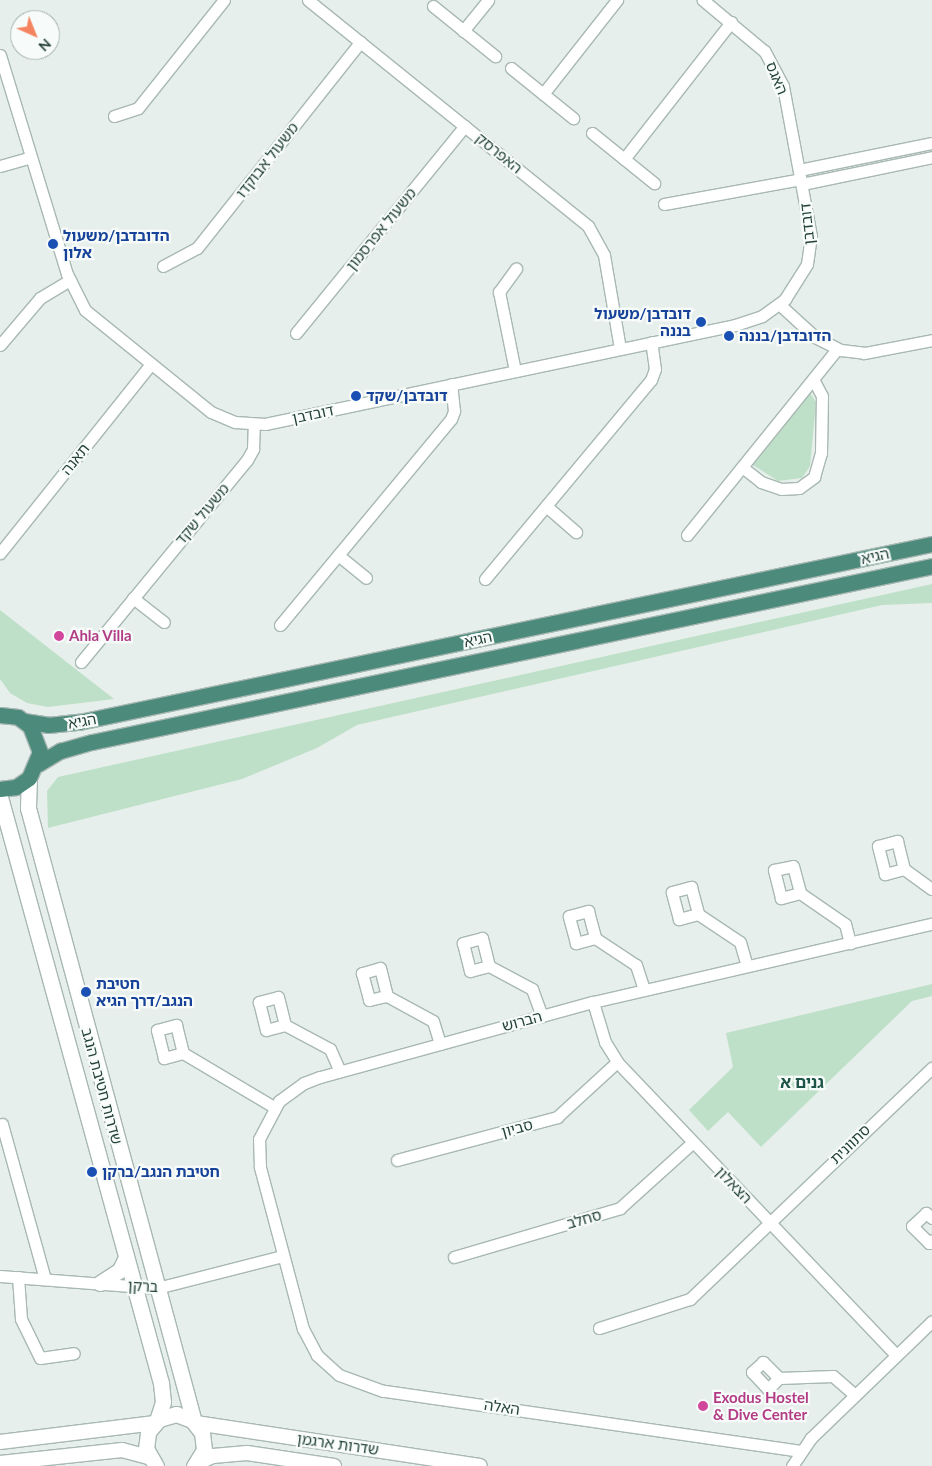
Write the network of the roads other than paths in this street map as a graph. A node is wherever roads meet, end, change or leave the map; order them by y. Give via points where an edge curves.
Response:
1 (224, 0) edge
2 (308, 0) edge
3 (488, 0) edge
4 (617, 0) edge
5 (703, 0) edge
6 (433, 6) dead end
7 (731, 22) junction
8 (463, 31) junction
9 (360, 42) junction
10 (0, 56) edge
11 (495, 56) dead end
12 (511, 68) dead end
13 (543, 94) junction
14 (114, 116) dead end
15 (573, 118) dead end
16 (465, 126) junction
17 (592, 133) dead end
18 (932, 143) edge
19 (31, 157) junction
20 (932, 157) edge
21 (624, 159) junction
22 (0, 166) edge
23 (801, 178) junction
24 (654, 183) dead end
25 (664, 204) dead end
26 (163, 266) dead end
27 (516, 269) dead end
28 (70, 280) junction
29 (779, 304) junction
30 (296, 333) dead end
31 (932, 340) edge
32 (651, 342) junction
33 (0, 345) edge
34 (620, 349) junction
35 (837, 349) junction
36 (150, 366) junction
37 (515, 371) junction
38 (813, 379) junction
39 (451, 384) junction
40 (254, 424) junction
41 (742, 467) junction
42 (546, 506) junction
43 (576, 532) dead end
44 (687, 534) dead end
45 (932, 544) edge
46 (0, 553) edge
47 (338, 555) junction
48 (932, 566) edge
49 (366, 578) dead end
50 (485, 579) dead end
51 (133, 598) junction
52 (164, 622) dead end
53 (280, 625) dead end
54 (81, 662) dead end
55 (9, 714) edge
56 (38, 764) junction
57 (29, 778) junction
58 (0, 789) edge
59 (0, 797) edge
60 (904, 869) dead end
61 (932, 889) edge
62 (800, 893) dead end
63 (698, 914) dead end
64 (932, 924) edge
65 (595, 938) dead end
66 (850, 943) junction
67 (489, 966) dead end
68 (747, 966) junction
69 (644, 990) junction
70 (387, 996) dead end
71 (593, 1002) junction
72 (542, 1016) junction
73 (285, 1025) dead end
74 (440, 1044) junction
75 (183, 1053) dead end
76 (617, 1062) junction
77 (932, 1068) edge
78 (340, 1071) junction
79 (274, 1107) junction
80 (2, 1124) dead end
81 (693, 1142) junction
82 (397, 1160) dead end
83 (932, 1218) edge
84 (769, 1222) junction
85 (932, 1240) edge
86 (283, 1256) junction
87 (126, 1257) junction
88 (454, 1257) dead end
89 (0, 1276) edge
90 (18, 1277) junction
91 (45, 1279) junction
92 (100, 1283) junction
93 (134, 1286) junction
94 (157, 1288) junction
95 (932, 1321) edge
96 (599, 1328) dead end
97 (74, 1353) dead end
98 (896, 1355) junction
99 (779, 1378) dead end
100 (855, 1395) junction
101 (156, 1422) junction
102 (195, 1422) junction
103 (0, 1442) edge
104 (801, 1451) junction
105 (152, 1462) edge
106 (0, 1463) edge
107 (195, 1464) edge
108 (334, 1466) edge
109 (480, 1466) edge
110 (792, 1466) edge

1 - 14 street via 138,108
2 - 9 street, האפרסק
3 - 8 street
4 - 13 street
5 - 7 street, האגס
6 - 8 street
7 - 21 street
7 - 23 street, האגס via 764,51 777,71
8 - 11 street
9 - 16 street, האפרסק
9 - 26 street, משעול אבוקדו via 197,248
10 - 19 street
12 - 13 street
13 - 15 street
16 - 30 street, משעול אפרסמון
16 - 34 street, האפרסק via 592,231 606,262
17 - 21 street
18 - 23 street
19 - 22 street
19 - 28 street, דובדבן
20 - 23 street
21 - 24 street
23 - 25 street
23 - 29 street, דובדבן via 810,250 802,277
27 - 37 street via 498,292
28 - 33 street via 40,298
28 - 36 street, דובדבן via 94,321
29 - 32 street, דובדבן via 749,321
29 - 35 street via 815,337
31 - 35 street via 864,353
32 - 34 street, דובדבן
32 - 42 street via 655,368 651,380
34 - 37 street, דובדבן
35 - 38 street
36 - 40 street, דובדבן via 211,412
36 - 46 street, תאנה
37 - 39 street, דובדבן
38 - 41 street
38 - 41 street via 822,396 821,453 814,477 799,488 780,489 760,482
39 - 40 street, דובדבן
39 - 47 street via 454,411 451,419
40 - 51 street, משעול שקד via 253,449 247,460
41 - 44 street
42 - 43 street
42 - 50 street
45 - 55 highway, הגיא via 79,722 48,725
47 - 49 street
47 - 53 street
48 - 56 highway, הגיא via 92,742 60,751
51 - 52 street
51 - 54 street, משעול שקד
55 - 56 highway via 38,738
56 - 57 highway
57 - 58 highway via 16,786
57 - 94 main road, שדרות חטיבת הנגב via 26,794 32,822
59 - 87 main road, שדרות חטיבת הנגב via 11,827
60 - 61 street
62 - 66 street via 845,924
63 - 68 street via 740,942
64 - 66 street, הברוש
65 - 69 street via 636,965
66 - 68 street, הברוש
67 - 72 street via 532,988
68 - 69 street, הברוש
69 - 71 street, הברוש
70 - 74 street via 433,1021
71 - 72 street, הברוש
71 - 76 street, הצאלון via 601,1031
72 - 74 street, הברוש
73 - 78 street via 330,1049
74 - 78 street, הברוש
75 - 79 street
76 - 81 street, הצאלון
76 - 82 street, סביון via 554,1118
77 - 84 street, סתוונית
78 - 79 street, הברוש via 304,1083
79 - 86 street, הברוש via 263,1125 258,1153
80 - 91 street
81 - 84 street, הצאלון
81 - 88 street, סחלב via 620,1208
83 - 85 street via 926,1212 912,1226 929,1243
84 - 96 street, סתוונית via 686,1302
84 - 98 street, הצאלון
86 - 94 street, ברקן
86 - 104 street, האלה via 309,1342 328,1365 352,1382 383,1391
87 - 92 main road via 120,1270
87 - 93 main road, שדרות חטיבת הנגב
89 - 90 street, ברקן
90 - 91 street, ברקן
90 - 97 street via 21,1319 40,1358
91 - 92 street, ברקן
92 - 93 street, ברקן
93 - 94 street, ברקן
93 - 101 main road, שדרות חטיבת הנגב via 162,1388 162,1407
94 - 102 main road, שדרות חטיבת הנגב
95 - 98 street
98 - 100 street
99 - 100 street via 833,1376
100 - 104 street
101 - 102 main road via 176,1414
101 - 103 street
101 - 105 main road, שדרות חטיבת הנגב via 146,1438
102 - 107 main road, שדרות חטיבת הנגב via 204,1444
102 - 109 street, שדרות ארגמן
104 - 110 street
105 - 106 street via 122,1450
107 - 108 street, שדרות ארגמן via 220,1454 247,1453

